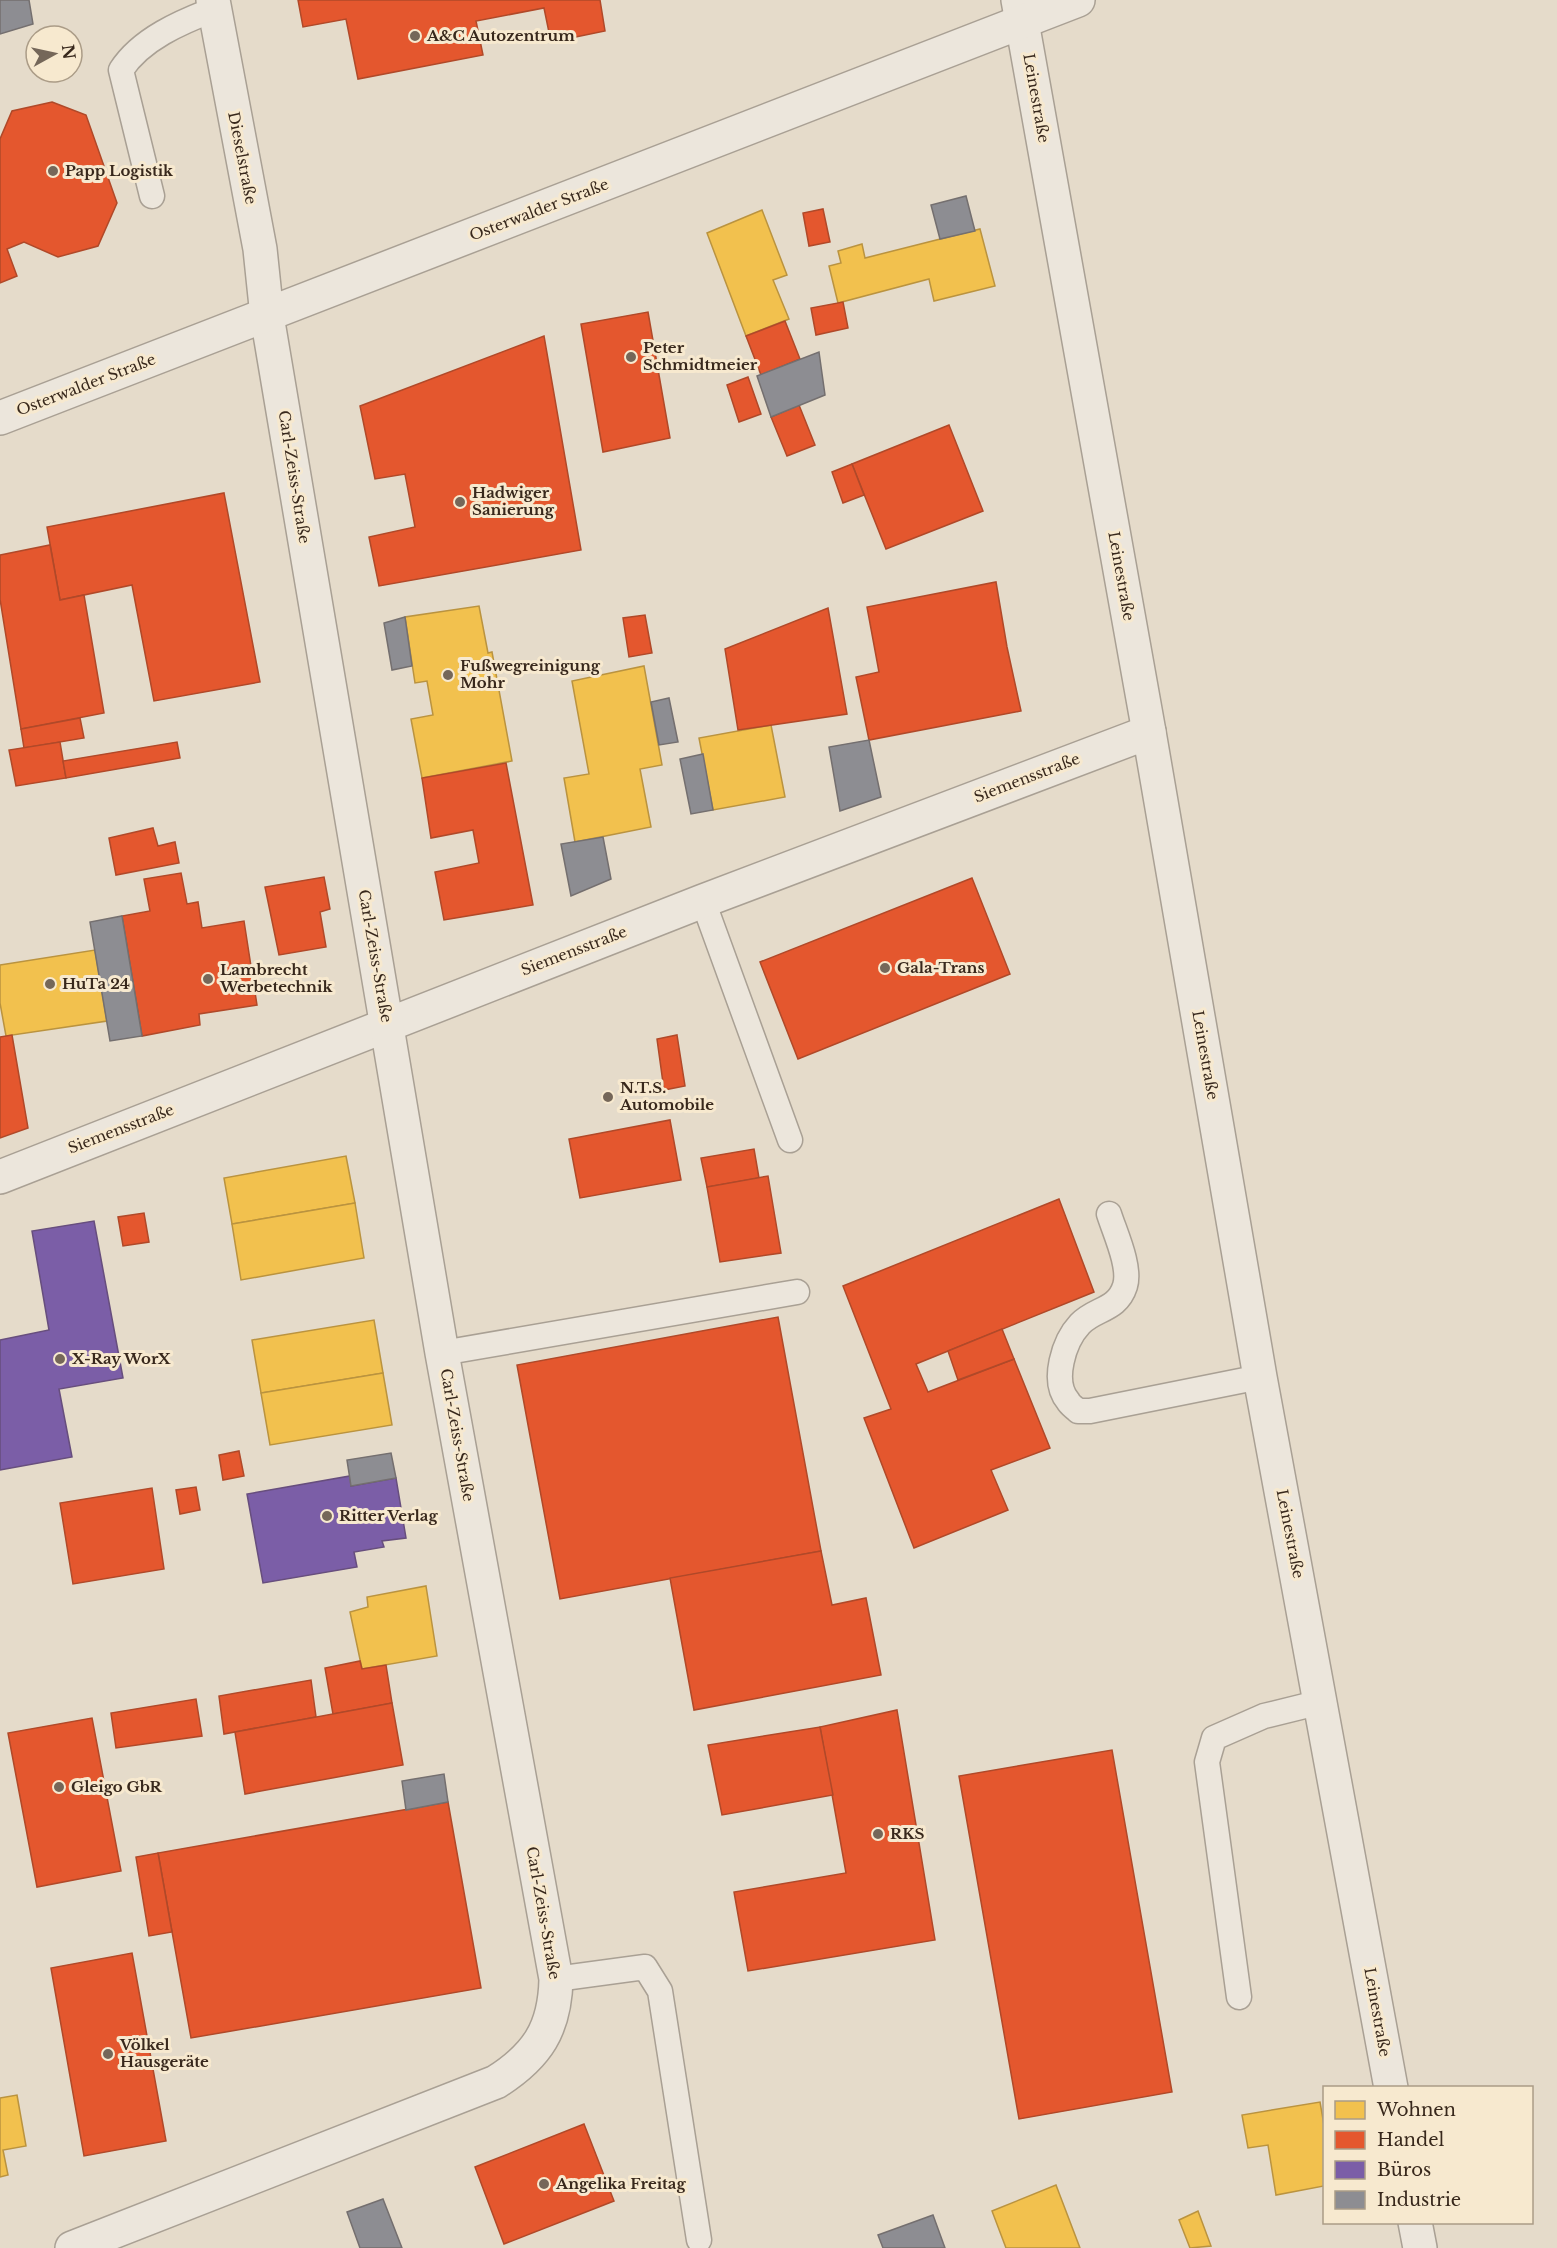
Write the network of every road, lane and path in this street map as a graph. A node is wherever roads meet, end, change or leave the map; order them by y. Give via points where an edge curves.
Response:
1 (1078, 0) edge
2 (214, 4) edge
3 (1020, 11) edge
4 (152, 196) dead end
5 (267, 316) junction
6 (0, 418) edge
7 (1149, 732) junction
8 (703, 901) junction
9 (387, 1024) junction
10 (790, 1140) dead end
11 (0, 1177) edge
12 (1109, 1214) dead end
13 (797, 1292) dead end
14 (442, 1353) junction
15 (1260, 1377) junction
16 (1321, 1702) junction
17 (556, 1979) junction
18 (1239, 1997) dead end
19 (1391, 2086) edge
20 (1416, 2224) edge
21 (699, 2240) dead end
22 (72, 2248) edge
23 (1420, 2248) edge

1 - 3 street, Osterwalder Straße
2 - 4 lane via 130,56 121,70
2 - 5 street, Dieselstraße via 260,249
3 - 5 street, Osterwalder Straße
3 - 7 street, Leinestraße
5 - 6 street, Osterwalder Straße
5 - 9 street, Carl-Zeiss-Straße
7 - 8 street, Siemensstraße
7 - 15 street, Leinestraße
8 - 9 street, Siemensstraße
8 - 10 lane
9 - 11 street, Siemensstraße
9 - 14 street, Carl-Zeiss-Straße
12 - 15 lane via 1124,1259 1126,1285 1118,1302 1081,1323 1066,1344 1061,1384 1066,1400 1078,1411 1090,1411
13 - 14 lane
14 - 17 street, Carl-Zeiss-Straße
15 - 16 street, Leinestraße
16 - 18 lane via 1264,1716 1214,1738 1207,1762
16 - 19 street, Leinestraße
17 - 21 lane via 645,1967 660,1991
17 - 22 street, Carl-Zeiss-Straße via 556,2001 542,2040 514,2071 496,2082
20 - 23 street

